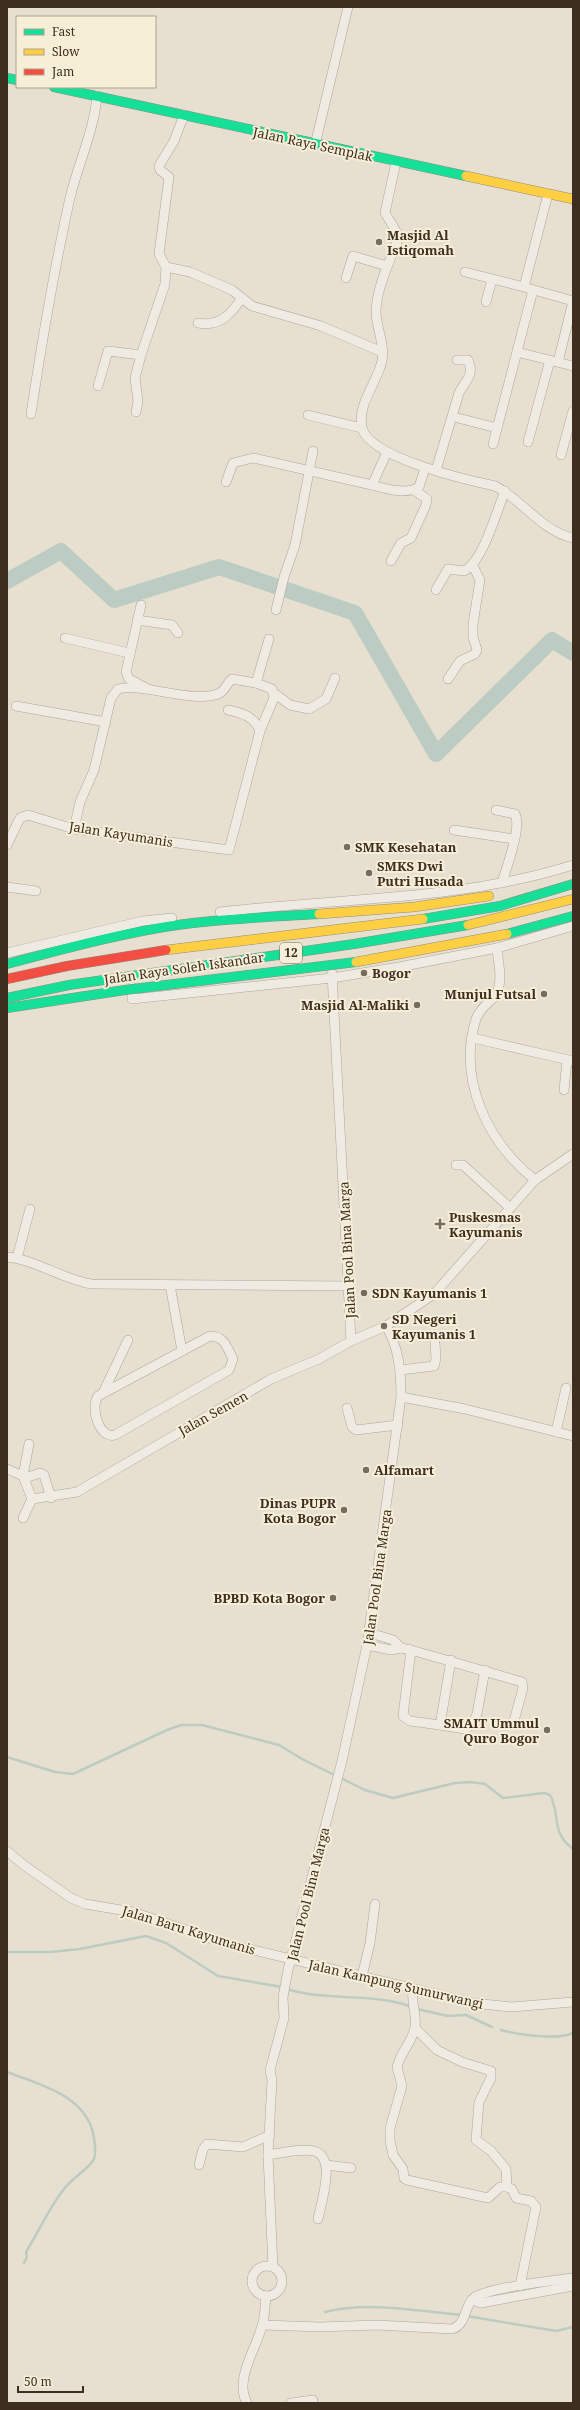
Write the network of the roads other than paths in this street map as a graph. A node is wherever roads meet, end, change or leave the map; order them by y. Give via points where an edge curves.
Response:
1 (348, 7) edge
2 (59, 88) edge
3 (97, 96) junction
4 (184, 115) junction
5 (315, 145) junction
6 (396, 162) junction
7 (548, 194) junction
8 (573, 199) edge
9 (387, 266) junction
10 (166, 267) junction
11 (465, 272) dead end
12 (346, 278) dead end
13 (492, 279) junction
14 (529, 289) junction
15 (242, 298) junction
16 (573, 301) edge
17 (486, 302) dead end
18 (198, 323) dead end
19 (382, 352) junction
20 (517, 352) junction
21 (141, 354) junction
22 (457, 360) dead end
23 (554, 361) junction
24 (573, 366) edge
25 (98, 386) dead end
26 (573, 410) edge
27 (136, 412) dead end
28 (31, 414) dead end
29 (308, 415) dead end
30 (458, 418) dead end
31 (362, 428) junction
32 (498, 428) junction
33 (528, 442) dead end
34 (494, 444) dead end
35 (313, 451) dead end
36 (387, 452) junction
37 (561, 455) dead end
38 (426, 468) junction
39 (436, 470) junction
40 (309, 471) junction
41 (226, 482) dead end
42 (372, 485) junction
43 (414, 490) junction
44 (504, 491) junction
45 (573, 538) edge
46 (391, 561) dead end
47 (472, 564) junction
48 (436, 590) dead end
49 (141, 604) dead end
50 (276, 610) dead end
51 (137, 620) junction
52 (178, 633) dead end
53 (65, 638) dead end
54 (269, 639) dead end
55 (129, 653) junction
56 (335, 678) dead end
57 (448, 679) dead end
58 (256, 683) junction
59 (149, 691) junction
60 (274, 693) junction
61 (16, 706) dead end
62 (228, 710) dead end
63 (106, 722) junction
64 (260, 731) junction
65 (496, 810) dead end
66 (74, 829) junction
67 (454, 830) dead end
68 (514, 839) junction
69 (7, 844) edge
70 (573, 865) edge
71 (573, 876) edge
72 (502, 884) junction
73 (573, 884) edge
74 (7, 887) edge
75 (522, 889) dead end
76 (36, 891) dead end
77 (500, 894) dead end
78 (573, 899) edge
79 (573, 916) edge
80 (573, 926) edge
81 (332, 931) junction
82 (332, 948) junction
83 (498, 948) junction
84 (7, 953) edge
85 (7, 964) edge
86 (133, 975) junction
87 (332, 978) junction
88 (7, 979) edge
89 (7, 998) edge
90 (7, 1008) edge
91 (473, 1038) junction
92 (570, 1060) edge
93 (564, 1090) dead end
94 (573, 1154) edge
95 (456, 1165) dead end
96 (535, 1180) junction
97 (509, 1207) junction
98 (30, 1209) dead end
99 (7, 1257) edge
100 (17, 1258) junction
101 (170, 1285) junction
102 (349, 1286) junction
103 (386, 1326) junction
104 (128, 1340) dead end
105 (351, 1341) junction
106 (435, 1343) dead end
107 (182, 1350) junction
108 (400, 1370) junction
109 (566, 1388) dead end
110 (103, 1393) junction
111 (401, 1397) junction
112 (347, 1408) dead end
113 (398, 1425) junction
114 (556, 1432) junction
115 (573, 1436) edge
116 (29, 1444) dead end
117 (7, 1469) edge
118 (24, 1477) junction
119 (51, 1498) junction
120 (32, 1500) junction
121 (23, 1518) dead end
122 (370, 1633) junction
123 (367, 1645) junction
124 (400, 1648) junction
125 (412, 1650) junction
126 (451, 1660) junction
127 (485, 1670) junction
128 (514, 1721) dead end
129 (440, 1725) junction
130 (7, 1850) edge
131 (375, 1904) dead end
132 (291, 1959) junction
133 (362, 1976) junction
134 (413, 1990) junction
135 (573, 2002) edge
136 (415, 2028) junction
137 (270, 2135) junction
138 (268, 2155) junction
139 (199, 2165) dead end
140 (326, 2165) junction
141 (351, 2168) dead end
142 (507, 2187) junction
143 (318, 2219) dead end
144 (273, 2267) junction
145 (573, 2278) edge
146 (520, 2286) junction
147 (573, 2286) edge
148 (266, 2296) junction
149 (472, 2300) junction
150 (263, 2325) junction
151 (313, 2400) dead end
152 (247, 2403) edge
153 (291, 2403) edge

1 - 5 street
2 - 3 main road, Jalan Raya Semplak
3 - 4 main road, Jalan Raya Semplak
3 - 28 street via 95,119 74,185 51,290
4 - 5 main road, Jalan Raya Semplak
4 - 10 street via 174,141 160,166 160,170 169,177 159,254
5 - 6 main road, Jalan Raya Semplak
6 - 7 main road, Jalan Raya Semplak
6 - 9 street via 385,213 399,236
7 - 8 main road, Jalan Raya Semplak
7 - 14 street
9 - 12 street via 353,256
9 - 19 street via 376,311
10 - 15 street via 190,272 232,290
10 - 21 street via 165,284
11 - 13 street
13 - 14 street
13 - 17 street
14 - 16 street
14 - 20 street
15 - 18 street via 224,319 212,324
15 - 19 street via 252,306 321,326
16 - 23 street
19 - 31 street via 379,369 363,410
20 - 23 street
20 - 32 street
21 - 25 street via 108,351
21 - 27 street via 135,378 138,401
22 - 39 street via 468,360 470,375 459,393
23 - 24 street
23 - 33 street
26 - 37 street
29 - 31 street
30 - 32 street
31 - 36 street
32 - 34 street
35 - 40 street
36 - 38 street
36 - 42 street
38 - 39 street
38 - 43 street via 419,488
39 - 44 street via 495,486
40 - 41 street via 253,458 243,459 233,463
40 - 42 street
40 - 50 street via 295,545
42 - 43 street via 397,490
43 - 46 street via 425,498 426,505 411,538 401,543
44 - 45 street via 524,510 547,526
44 - 47 street via 496,516
47 - 48 street via 464,571 448,569
47 - 57 street via 480,580 473,624 477,650 475,654 460,661
49 - 51 street
51 - 52 street via 172,625
51 - 55 street
53 - 55 street
54 - 58 street
55 - 59 street via 127,676
56 - 60 street via 326,699 309,709 290,705
58 - 59 street via 232,680 220,693 194,696
58 - 60 street via 272,689
59 - 63 street via 118,689 111,698
60 - 64 street
61 - 63 street
62 - 64 street via 253,719
63 - 66 street via 94,770 80,802
64 - 66 street, Jalan Kayumanis via 229,850
65 - 68 street via 515,814 517,819
66 - 69 street, Jalan Kayumanis via 33,816 23,816 17,822
67 - 68 street
68 - 72 street
70 - 72 street
71 - 75 main road
72 - 84 street via 385,899 143,921
73 - 81 main road, Jalan Raya Soleh Iskandar / 12 via 490,907
74 - 76 street
77 - 85 main road via 406,907 187,924 88,942
78 - 82 main road, Jalan Raya Soleh Iskandar / 12 via 496,920
79 - 90 main road, bridge via 507,934 426,951 323,967 61,998
80 - 83 street
81 - 82 street, Jalan Pool Bina Marga
81 - 88 main road, Jalan Raya Soleh Iskandar / 12 via 91,962
82 - 86 main road, Jalan Raya Soleh Iskandar / 12
82 - 87 street, Jalan Pool Bina Marga
83 - 87 street
83 - 91 street via 499,983 495,995 479,1012
86 - 87 street via 132,999
86 - 89 main road, Jalan Raya Soleh Iskandar / 12 via 34,990
87 - 102 street, Jalan Pool Bina Marga
91 - 92 street
91 - 96 street via 474,1087 482,1113 504,1151
92 - 93 street
94 - 96 street
95 - 97 street via 462,1165
96 - 97 street
97 - 103 street via 434,1294
98 - 100 street
99 - 100 street
100 - 101 street via 82,1282 101,1285
101 - 102 street
101 - 107 street
102 - 105 street, Jalan Pool Bina Marga
103 - 105 street, Jalan Pool Bina Marga
103 - 108 street, Jalan Pool Bina Marga via 391,1334
104 - 110 street
105 - 119 street, Jalan Semen via 319,1359 271,1379 77,1492
106 - 108 street via 434,1366
107 - 110 street
107 - 110 street via 210,1336 218,1337 223,1340 233,1364 229,1370 112,1435 104,1434 94,1412 95,1401
108 - 111 street, Jalan Pool Bina Marga
109 - 114 street
111 - 113 street, Jalan Pool Bina Marga
111 - 114 street via 453,1406
112 - 113 street via 352,1427 356,1430
113 - 122 street, Jalan Pool Bina Marga
114 - 115 street
116 - 118 street
117 - 118 street
118 - 119 street via 40,1473 44,1475
118 - 120 street
119 - 120 street, Jalan Semen
120 - 121 street
122 - 123 street, Jalan Pool Bina Marga
122 - 124 street via 393,1640
123 - 124 street via 391,1650
123 - 132 street, Jalan Pool Bina Marga via 342,1761
124 - 125 street
125 - 126 street
125 - 129 street via 403,1716 410,1721
126 - 127 street
126 - 129 street
127 - 128 street via 523,1683
127 - 129 street via 477,1714 472,1726 465,1729
130 - 132 street, Jalan Baru Kayumanis via 71,1898 85,1904 133,1912 209,1939
131 - 133 street via 370,1943
132 - 133 street, Jalan Kampung Sumurwangi
132 - 137 street, Jalan Pool Bina Marga via 282,1997 284,2018 270,2070
133 - 134 street, Jalan Kampung Sumurwangi
134 - 135 street, Jalan Kampung Sumurwangi via 503,2007
134 - 136 street
136 - 142 street via 437,2050 462,2062 491,2071 491,2078 479,2102 476,2140 491,2151 506,2169
136 - 142 street via 396,2067 402,2086 389,2135 390,2148 403,2169 404,2178 488,2198 500,2187
137 - 138 street, Jalan Pool Bina Marga
137 - 139 street via 243,2147 207,2144
138 - 140 street via 314,2152 319,2154
138 - 144 street, Jalan Pool Bina Marga
140 - 141 street
140 - 143 street via 326,2179
142 - 146 street via 512,2189 516,2198 531,2201 536,2206
144 - 148 street via 280,2274 281,2282 275,2293
144 - 148 street via 262,2267 257,2270 252,2280 256,2291
145 - 146 street
146 - 149 street
147 - 149 street via 481,2303
148 - 150 street
149 - 150 street via 460,2323 450,2329 377,2325 320,2328
150 - 152 street via 244,2377 243,2392
151 - 153 street

